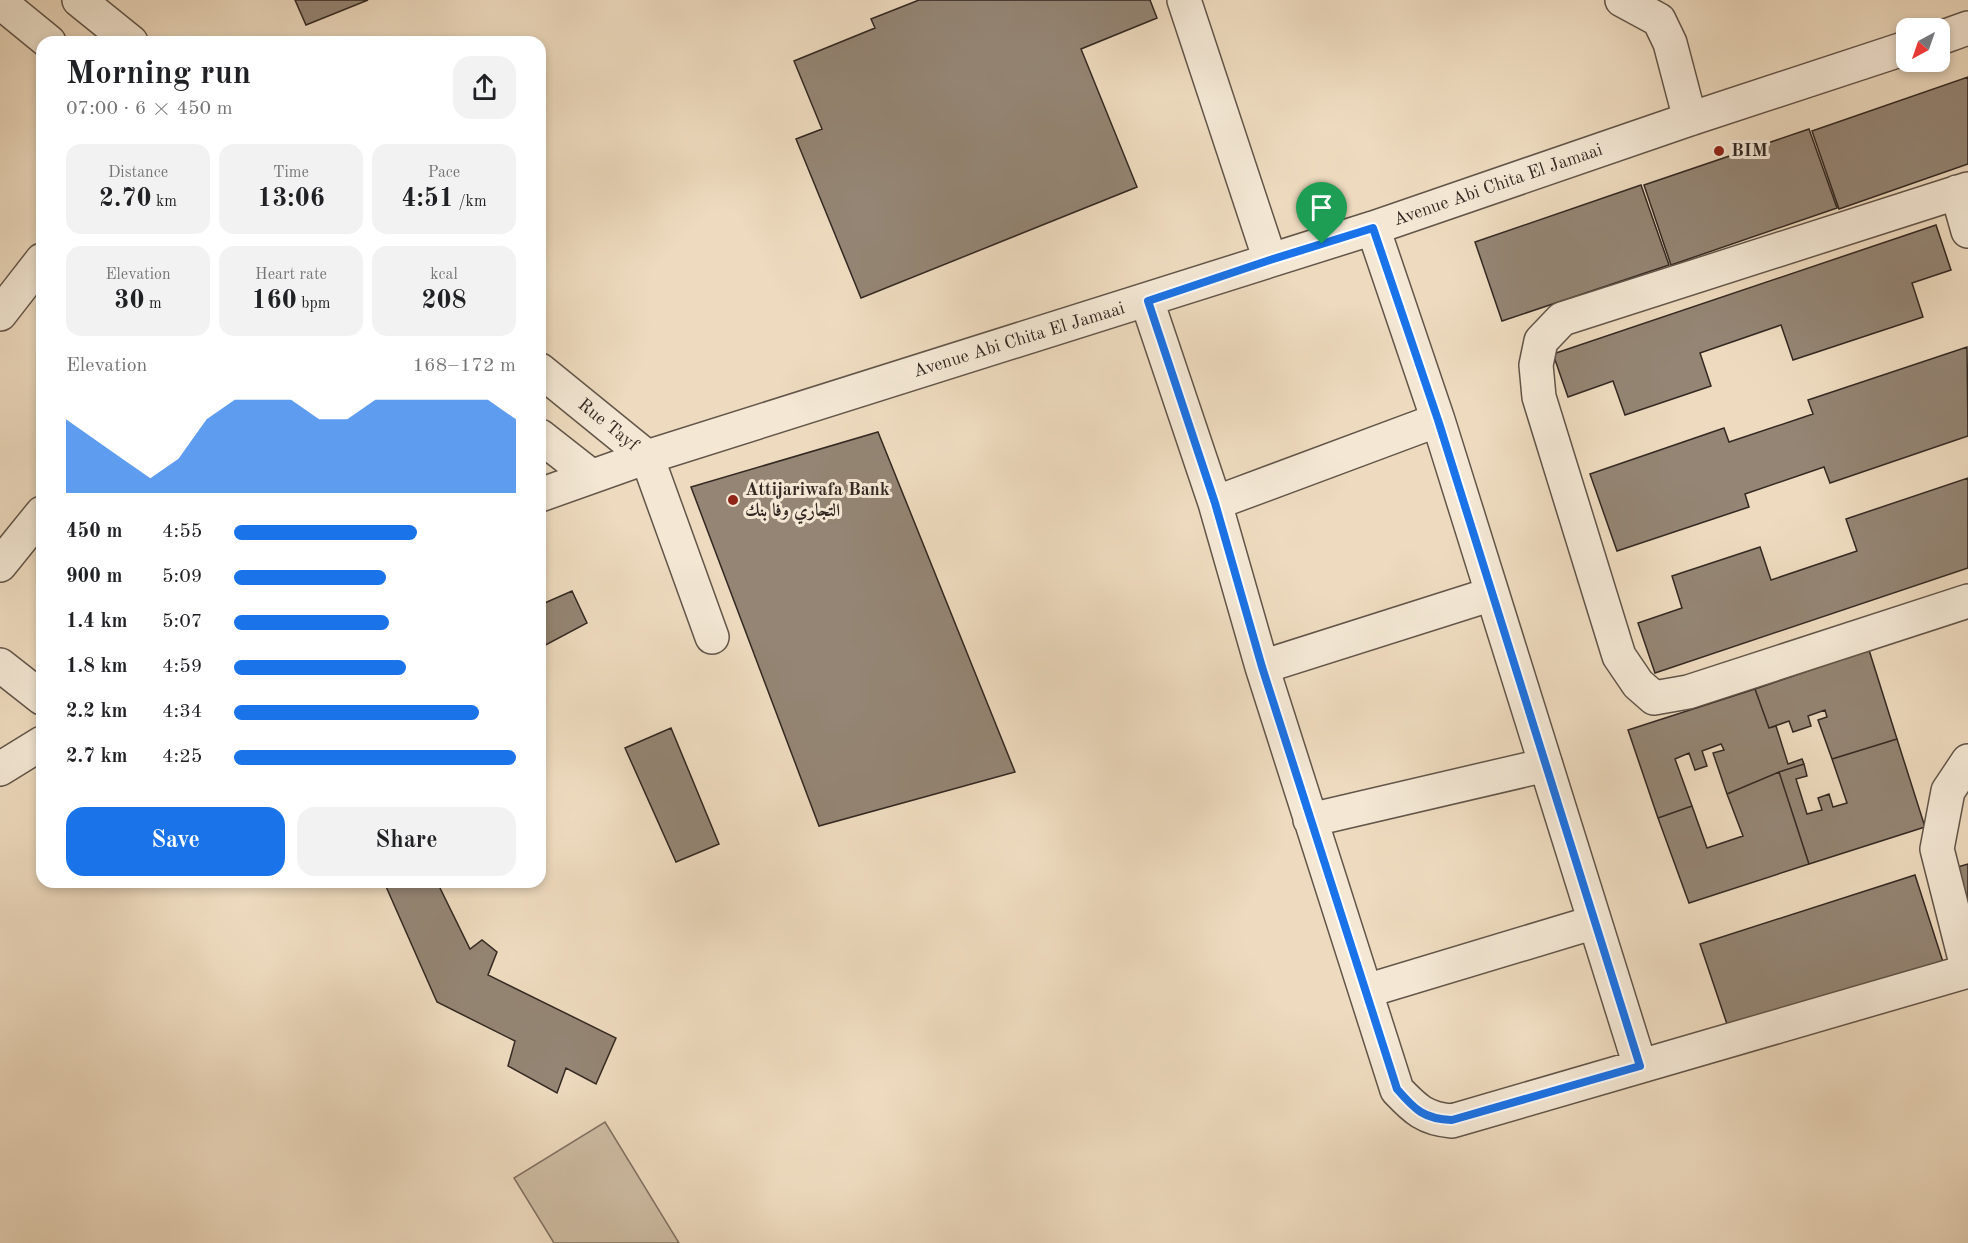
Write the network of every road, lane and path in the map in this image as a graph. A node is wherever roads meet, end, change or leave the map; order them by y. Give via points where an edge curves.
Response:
1 (79, 0) edge
2 (1184, 0) edge
3 (1622, 0) edge
4 (11, 13) edge
5 (1968, 28) edge
6 (1950, 34) edge
7 (41, 36) edge
8 (123, 36) edge
9 (1896, 51) edge
10 (1690, 120) junction
11 (1963, 191) edge
12 (1373, 228) junction
13 (1968, 231) edge
14 (1270, 260) junction
15 (36, 268) edge
16 (1148, 301) junction
17 (0, 314) edge
18 (546, 375) edge
19 (1438, 420) junction
20 (546, 441) edge
21 (647, 457) junction
22 (591, 476) junction
23 (546, 493) edge
24 (1215, 503) junction
25 (36, 520) edge
26 (0, 565) edge
27 (1492, 594) junction
28 (1968, 601) edge
29 (712, 638) dead end
30 (0, 664) edge
31 (1262, 667) junction
32 (36, 693) edge
33 (36, 747) edge
34 (1968, 761) edge
35 (1546, 765) junction
36 (0, 769) edge
37 (1310, 820) junction
38 (1594, 922) junction
39 (1968, 970) edge
40 (1366, 991) junction
41 (1640, 1066) junction

1 - 8 street
2 - 14 street
3 - 10 street via 1659,20 1670,43
4 - 7 street
5 - 6 street
9 - 10 street, Avenue Abi Chita El Jamaai
10 - 12 street, Avenue Abi Chita El Jamaai
11 - 13 street
11 - 28 street via 1562,319 1541,341 1536,365 1539,397 1619,656 1638,684 1654,698 1688,692
12 - 14 street, Avenue Abi Chita El Jamaai
12 - 19 street
14 - 16 street, Avenue Abi Chita El Jamaai
15 - 17 street
16 - 21 street, Avenue Abi Chita El Jamaai
16 - 24 street
18 - 21 street, Rue Tayf
19 - 24 street
19 - 27 street
20 - 22 street
21 - 22 street, Avenue Abi Chita El Jamaai
21 - 29 street
22 - 23 street, Avenue Abi Chita El Jamaai
24 - 31 street
25 - 26 street
27 - 31 street
27 - 35 street
30 - 32 street
31 - 37 street
33 - 36 street
34 - 39 street via 1948,791 1937,849
35 - 37 street
35 - 38 street
37 - 40 street
38 - 40 street
38 - 41 street
39 - 41 street
40 - 41 street via 1397,1089 1434,1120 1452,1120

